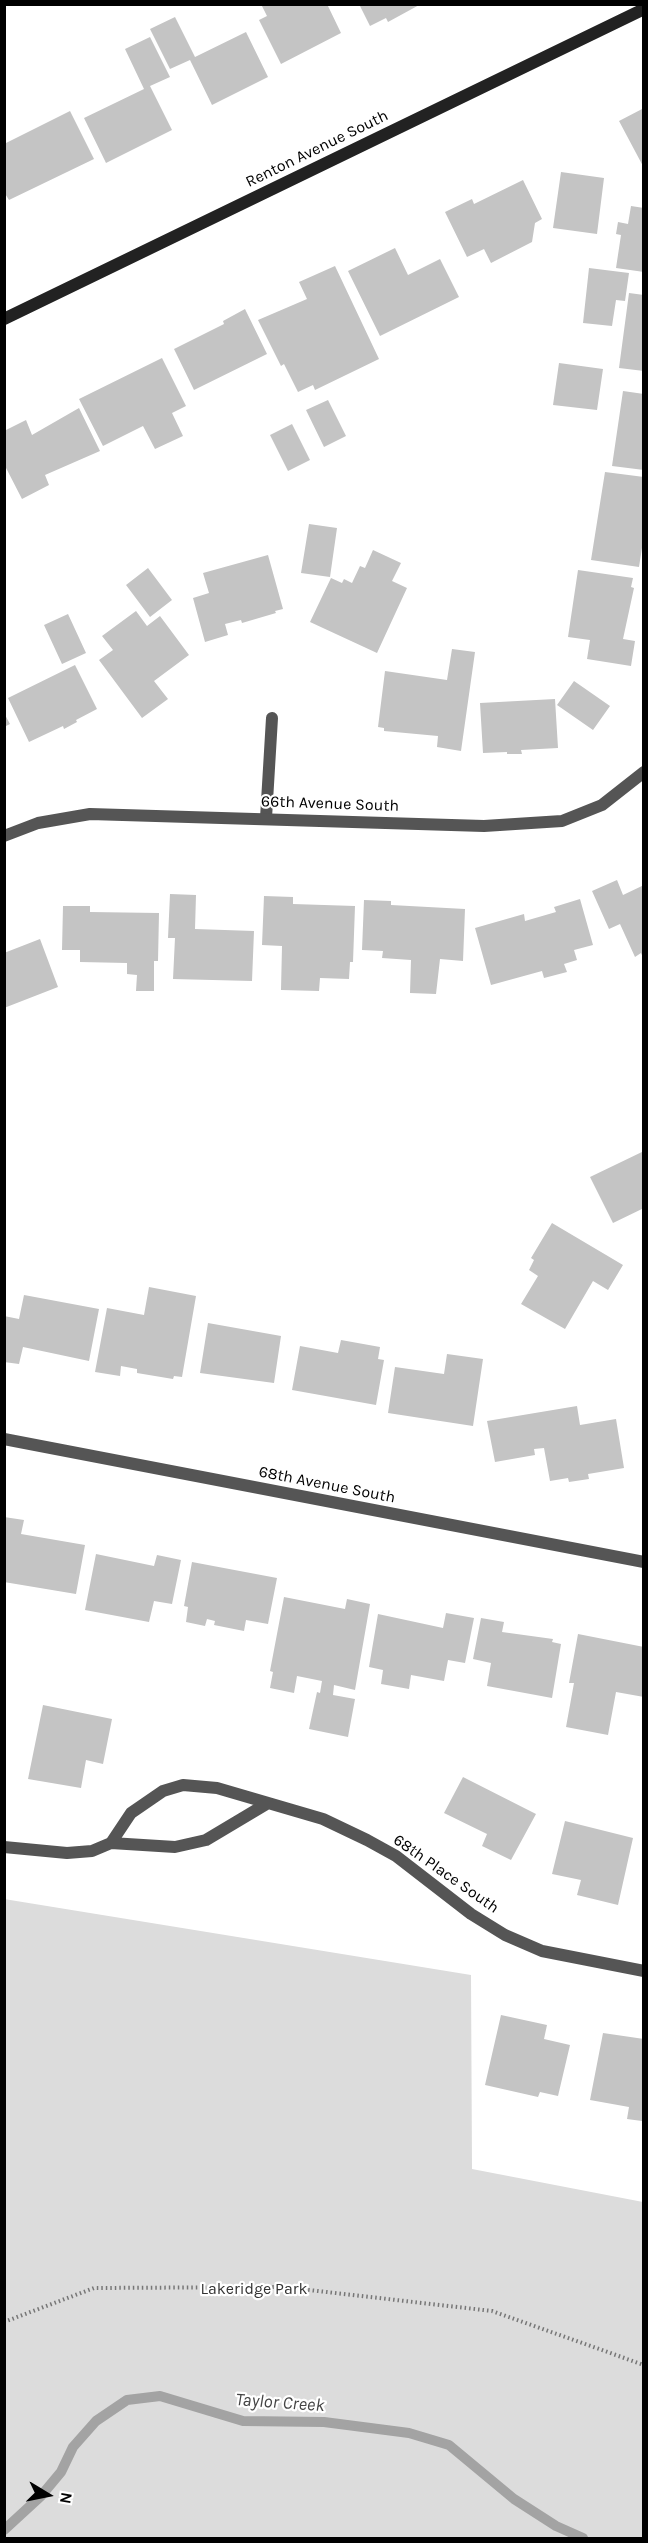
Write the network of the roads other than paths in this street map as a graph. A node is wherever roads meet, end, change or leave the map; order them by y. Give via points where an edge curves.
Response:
1 (644, 9) edge
2 (4, 319) edge
3 (272, 718) dead end
4 (644, 772) edge
5 (266, 818) junction
6 (4, 836) edge
7 (4, 1439) edge
8 (644, 1562) edge
9 (268, 1803) junction
10 (111, 1843) junction
11 (4, 1847) edge
12 (644, 1971) edge

1 - 2 main road, Renton Avenue South
3 - 5 street
4 - 5 street, 66th Avenue South via 602,805 562,821 484,826
5 - 6 street, 66th Avenue South via 90,814 38,823
7 - 8 street, 68th Avenue South
9 - 10 street via 206,1840 175,1847
9 - 10 street, 68th Place South via 217,1788 183,1785 163,1791 131,1813
9 - 12 street, 68th Place South via 323,1819 368,1840 505,1935 542,1951
10 - 11 street via 92,1851 67,1853

